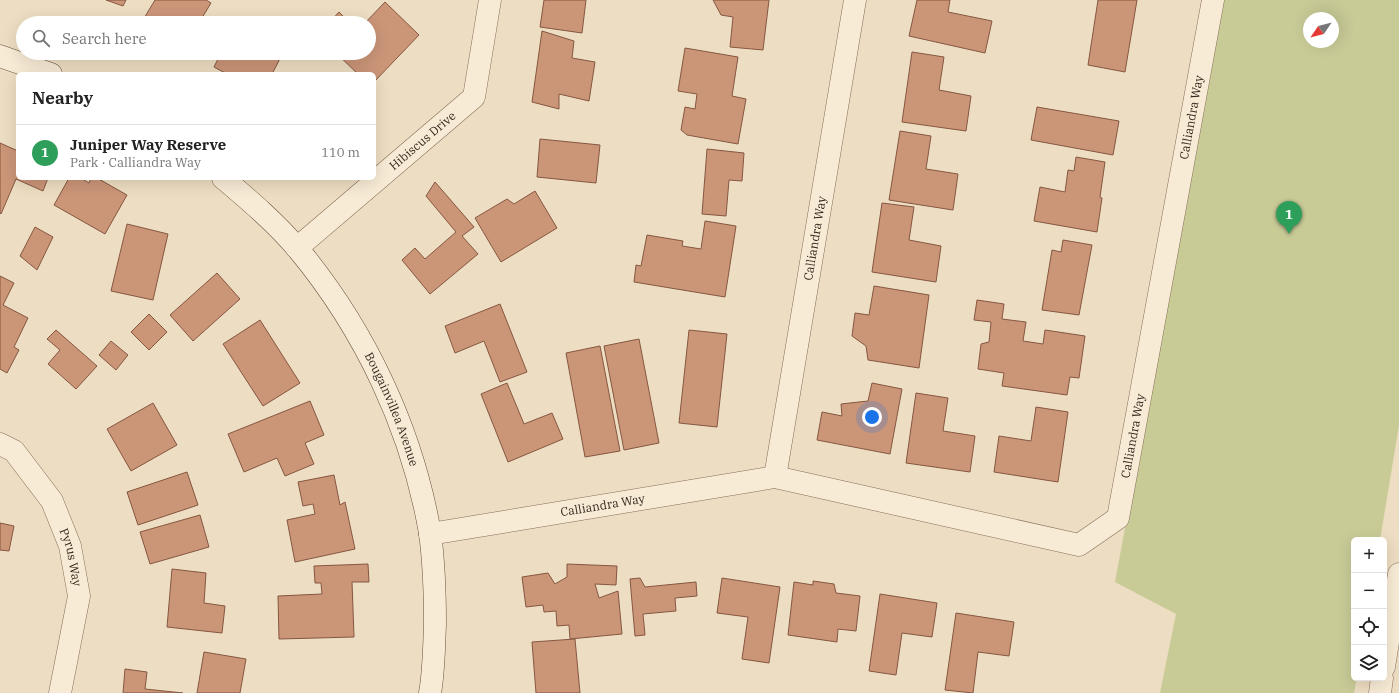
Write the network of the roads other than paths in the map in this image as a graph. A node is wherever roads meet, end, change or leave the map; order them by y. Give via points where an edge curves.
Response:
1 (490, 0) edge
2 (855, 0) edge
3 (1213, 0) edge
4 (0, 56) edge
5 (45, 72) edge
6 (226, 180) edge
7 (297, 248) junction
8 (0, 444) edge
9 (775, 477) junction
10 (430, 534) junction
11 (1399, 574) edge
12 (1387, 648) edge
13 (1382, 681) edge
14 (60, 693) edge
15 (430, 693) edge
16 (1380, 693) edge

1 - 7 street, Hibiscus Drive via 474,97
2 - 9 street, Calliandra Way
3 - 9 street, Calliandra Way via 1118,518 1079,546
4 - 5 street
6 - 7 street, Bougainvillea Avenue
7 - 10 street, Bougainvillea Avenue via 348,319 368,353 388,396 412,460
8 - 14 street, Pyrus Way via 14,451 52,501 70,546 79,596
9 - 10 street, Calliandra Way
10 - 15 street, Bougainvillea Avenue via 435,611
11 - 12 street
13 - 16 street

